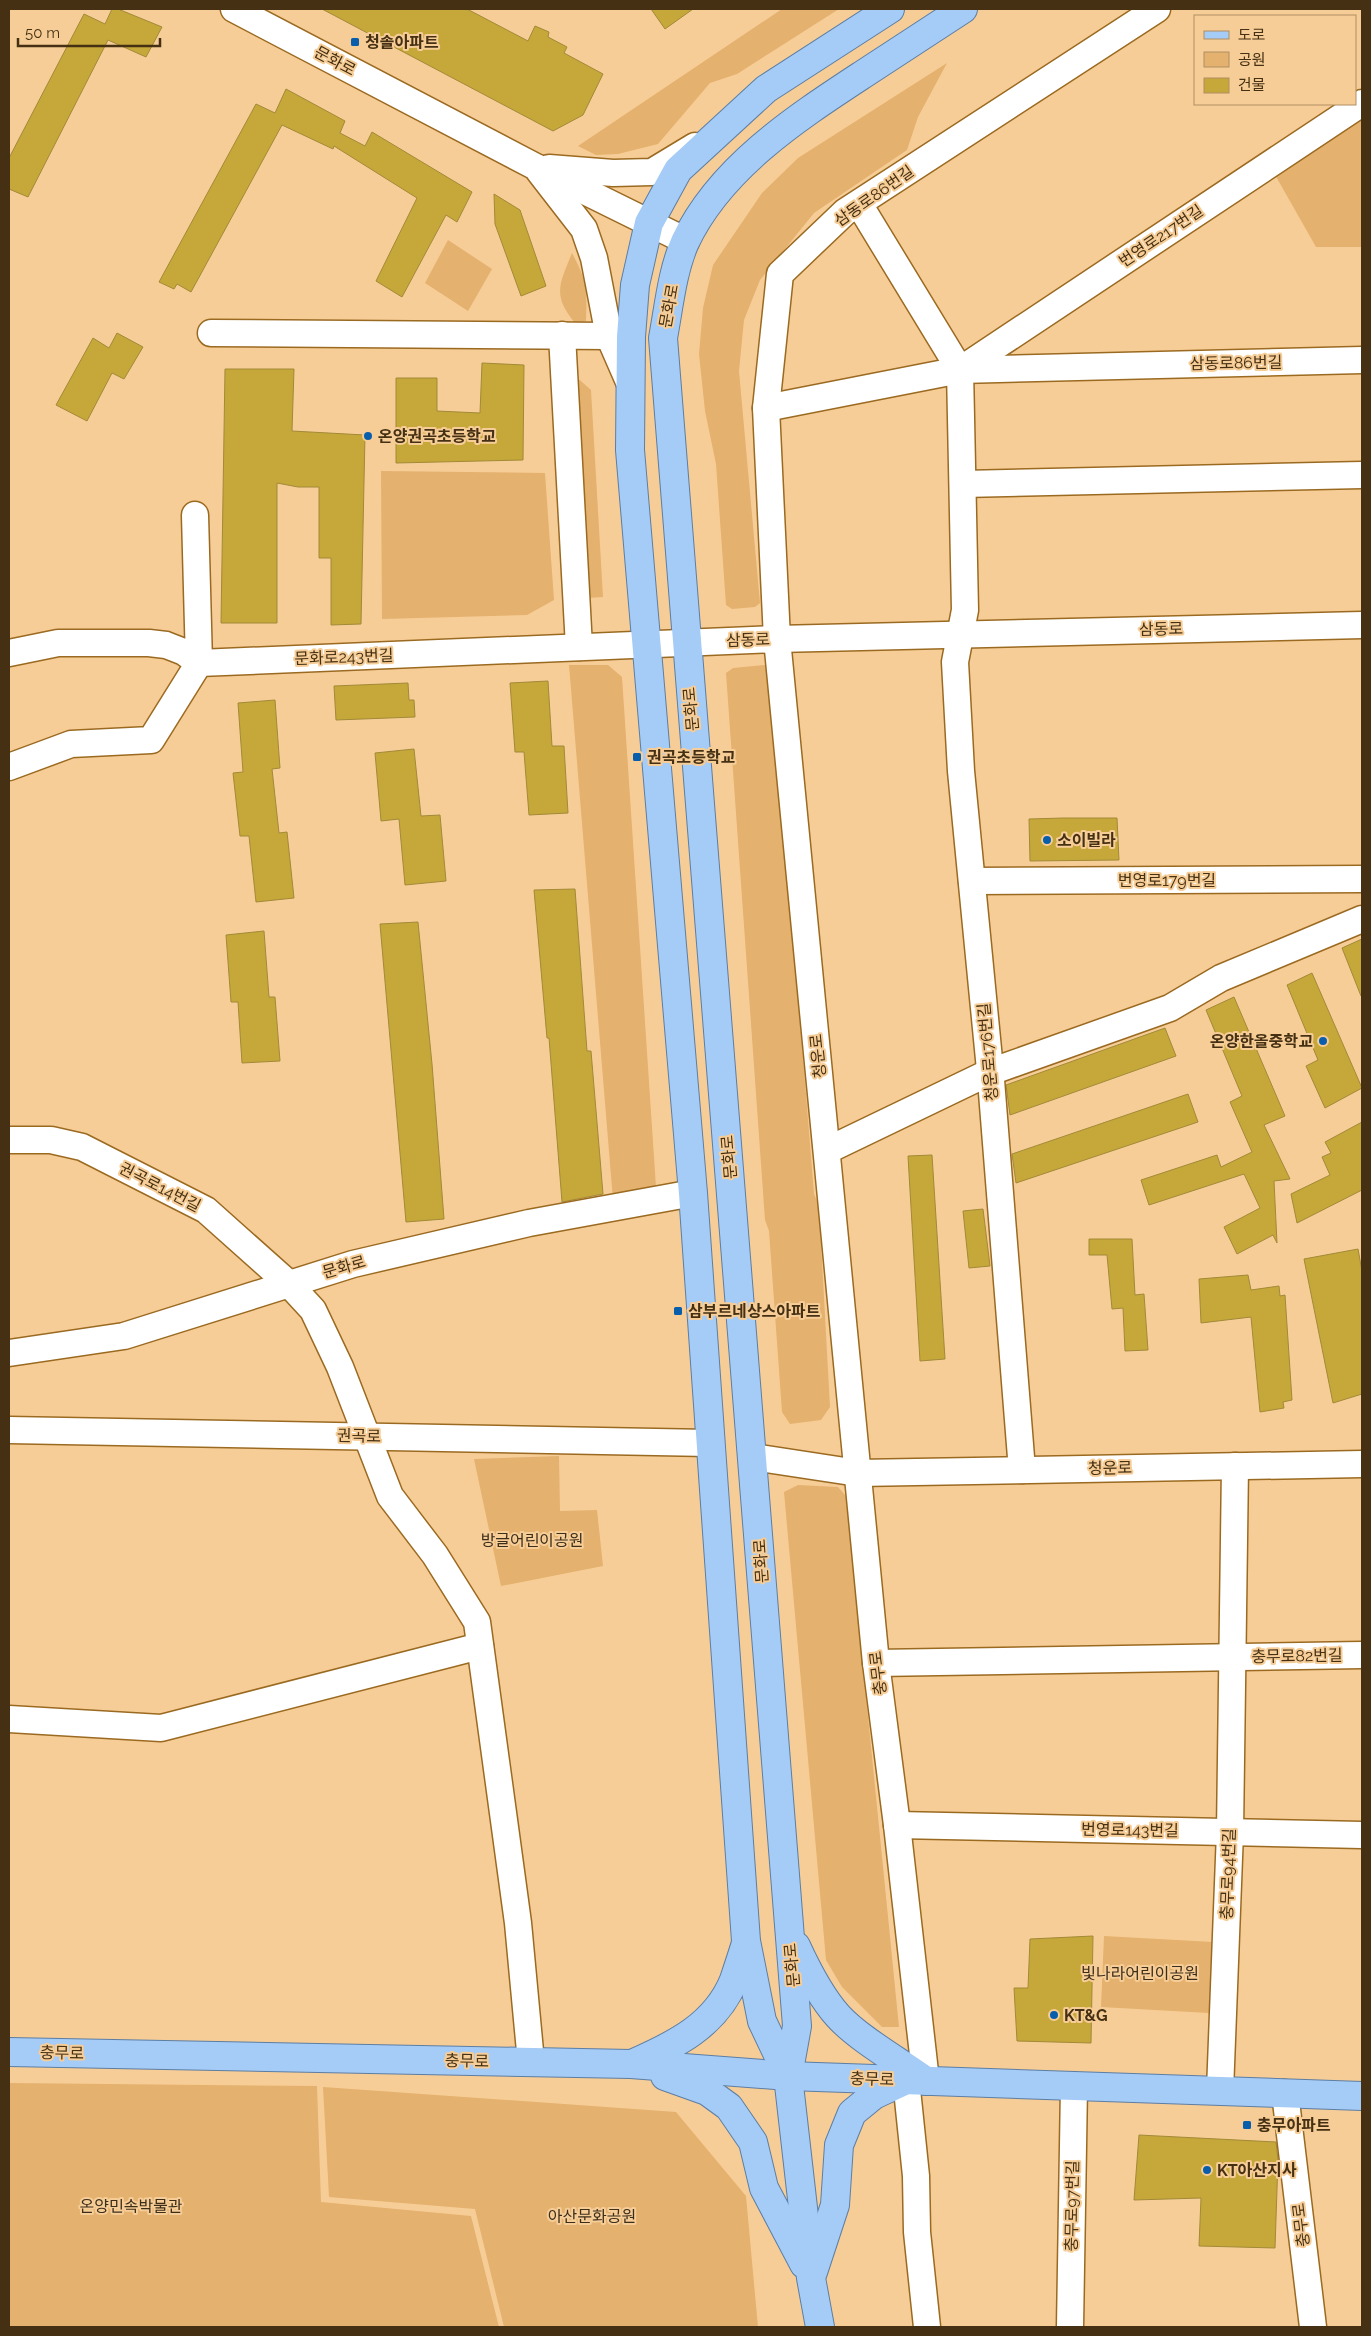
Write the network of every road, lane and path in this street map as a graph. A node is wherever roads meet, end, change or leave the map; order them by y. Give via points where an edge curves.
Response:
1 (234, 9) edge
2 (890, 9) edge
3 (963, 9) edge
4 (1157, 9) edge
5 (1362, 103) edge
6 (719, 131) junction
7 (536, 167) junction
8 (858, 204) junction
9 (649, 223) junction
10 (686, 241) junction
11 (211, 333) dead end
12 (562, 334) junction
13 (609, 336) junction
14 (1362, 360) edge
15 (960, 370) junction
16 (630, 384) junction
17 (766, 408) junction
18 (1362, 475) edge
19 (963, 484) junction
20 (195, 516) dead end
21 (1362, 624) edge
22 (960, 634) junction
23 (777, 639) junction
24 (686, 643) junction
25 (647, 645) junction
26 (579, 647) junction
27 (9, 653) edge
28 (199, 663) junction
29 (9, 767) edge
30 (1362, 879) edge
31 (972, 881) junction
32 (1362, 919) edge
33 (990, 1072) junction
34 (9, 1140) edge
35 (828, 1150) junction
36 (693, 1193) junction
37 (289, 1284) junction
38 (9, 1354) edge
39 (9, 1430) edge
40 (366, 1436) junction
41 (710, 1443) junction
42 (753, 1457) junction
43 (1362, 1464) edge
44 (1235, 1466) junction
45 (1022, 1470) junction
46 (858, 1473) junction
47 (480, 1646) junction
48 (1362, 1655) edge
49 (1232, 1658) junction
50 (876, 1663) junction
51 (9, 1719) edge
52 (897, 1825) junction
53 (1230, 1832) junction
54 (1362, 1835) edge
55 (790, 1934) junction
56 (746, 1941) junction
57 (9, 2052) edge
58 (531, 2062) junction
59 (630, 2064) junction
60 (788, 2076) junction
61 (916, 2080) junction
62 (1074, 2086) junction
63 (1220, 2091) junction
64 (1286, 2093) junction
65 (1362, 2096) edge
66 (811, 2278) junction
67 (820, 2327) edge
68 (927, 2327) edge
69 (1070, 2327) edge
70 (1313, 2327) edge

1 - 7 street, 문화로
2 - 6 main road, 문화로 via 766,89
3 - 10 main road, 문화로 via 801,115 741,166 709,202
4 - 8 street, 삼동로86번길
5 - 15 street, 번영로217번길
6 - 7 street via 652,172 613,173
6 - 9 main road, 문화로 via 678,170
7 - 9 street, 문화로
7 - 13 street via 584,229 594,258
8 - 15 street
8 - 17 street, 삼동로86번길 via 845,212 780,274
9 - 10 street, 문화로
9 - 16 main road, 문화로 via 635,285
10 - 24 main road, 문화로 via 676,265 663,338
11 - 12 street
12 - 13 street
12 - 26 street
13 - 16 street
14 - 15 street, 삼동로86번길
15 - 17 street
15 - 19 street
16 - 25 main road, 문화로 via 630,450
17 - 23 street, 삼동로86번길
18 - 19 street
19 - 22 street via 965,610
20 - 28 street
21 - 22 street, 삼동로
22 - 23 street, 삼동로
22 - 31 street, 청운로176번길 via 955,662
23 - 24 street, 삼동로
23 - 35 street, 청운로
24 - 25 street, 문화로243번길
24 - 42 main road, 문화로
25 - 26 street, 문화로243번길
25 - 36 main road, 문화로
26 - 28 street, 문화로243번길
27 - 28 street via 58,644 149,643 184,652
28 - 29 street via 151,740 71,744
30 - 31 street, 번영로179번길
31 - 33 street, 청운로176번길
32 - 33 street via 1222,978 1170,1008
33 - 35 street
33 - 45 street, 청운로176번길
34 - 37 street, 권곡로14번길 via 51,1140 82,1147 180,1196 206,1210
35 - 46 street, 청운로
36 - 37 street, 문화로 via 529,1223 353,1264
36 - 41 main road, 문화로
37 - 38 street via 124,1336
37 - 40 street, 권곡로14번길 via 313,1310 340,1367
39 - 40 street, 권곡로
40 - 41 street, 권곡로
40 - 47 street, 권곡로14번길 via 390,1496 435,1555 477,1622
41 - 56 main road, 문화로
42 - 46 street, 청운로
42 - 55 main road, 문화로
43 - 44 street, 청운로
44 - 45 street, 청운로
44 - 49 street, 충무로94번길
45 - 46 street, 청운로
46 - 50 street, 충무로
47 - 51 street via 161,1728
47 - 58 street, 권곡로14번길 via 518,1923
48 - 49 street, 충무로82번길
49 - 50 street
49 - 53 street, 충무로94번길
50 - 52 street, 충무로
52 - 53 street, 번영로143번길
52 - 61 street, 충무로
53 - 54 street, 번영로143번길
53 - 63 street, 충무로94번길
55 - 60 main road, 문화로 via 797,2026
55 - 61 main road via 811,1976 838,2016
56 - 59 main road via 733,1982 717,2008 697,2029 675,2045
56 - 60 main road, 문화로 via 762,2021
57 - 58 main road, 충무로
58 - 59 main road, 충무로
59 - 60 main road, 충무로
59 - 66 main road via 707,2091 729,2107 753,2142 764,2188
60 - 61 main road, 충무로
60 - 66 main road, 문화로
61 - 62 main road, 충무로
61 - 66 main road via 874,2095 852,2113 839,2145 835,2205
61 - 68 street via 918,2232
62 - 63 main road, 충무로
62 - 69 street, 충무로97번길
63 - 64 main road, 충무로
64 - 65 main road, 충무로
64 - 70 street, 충무로
66 - 67 main road, 문화로

